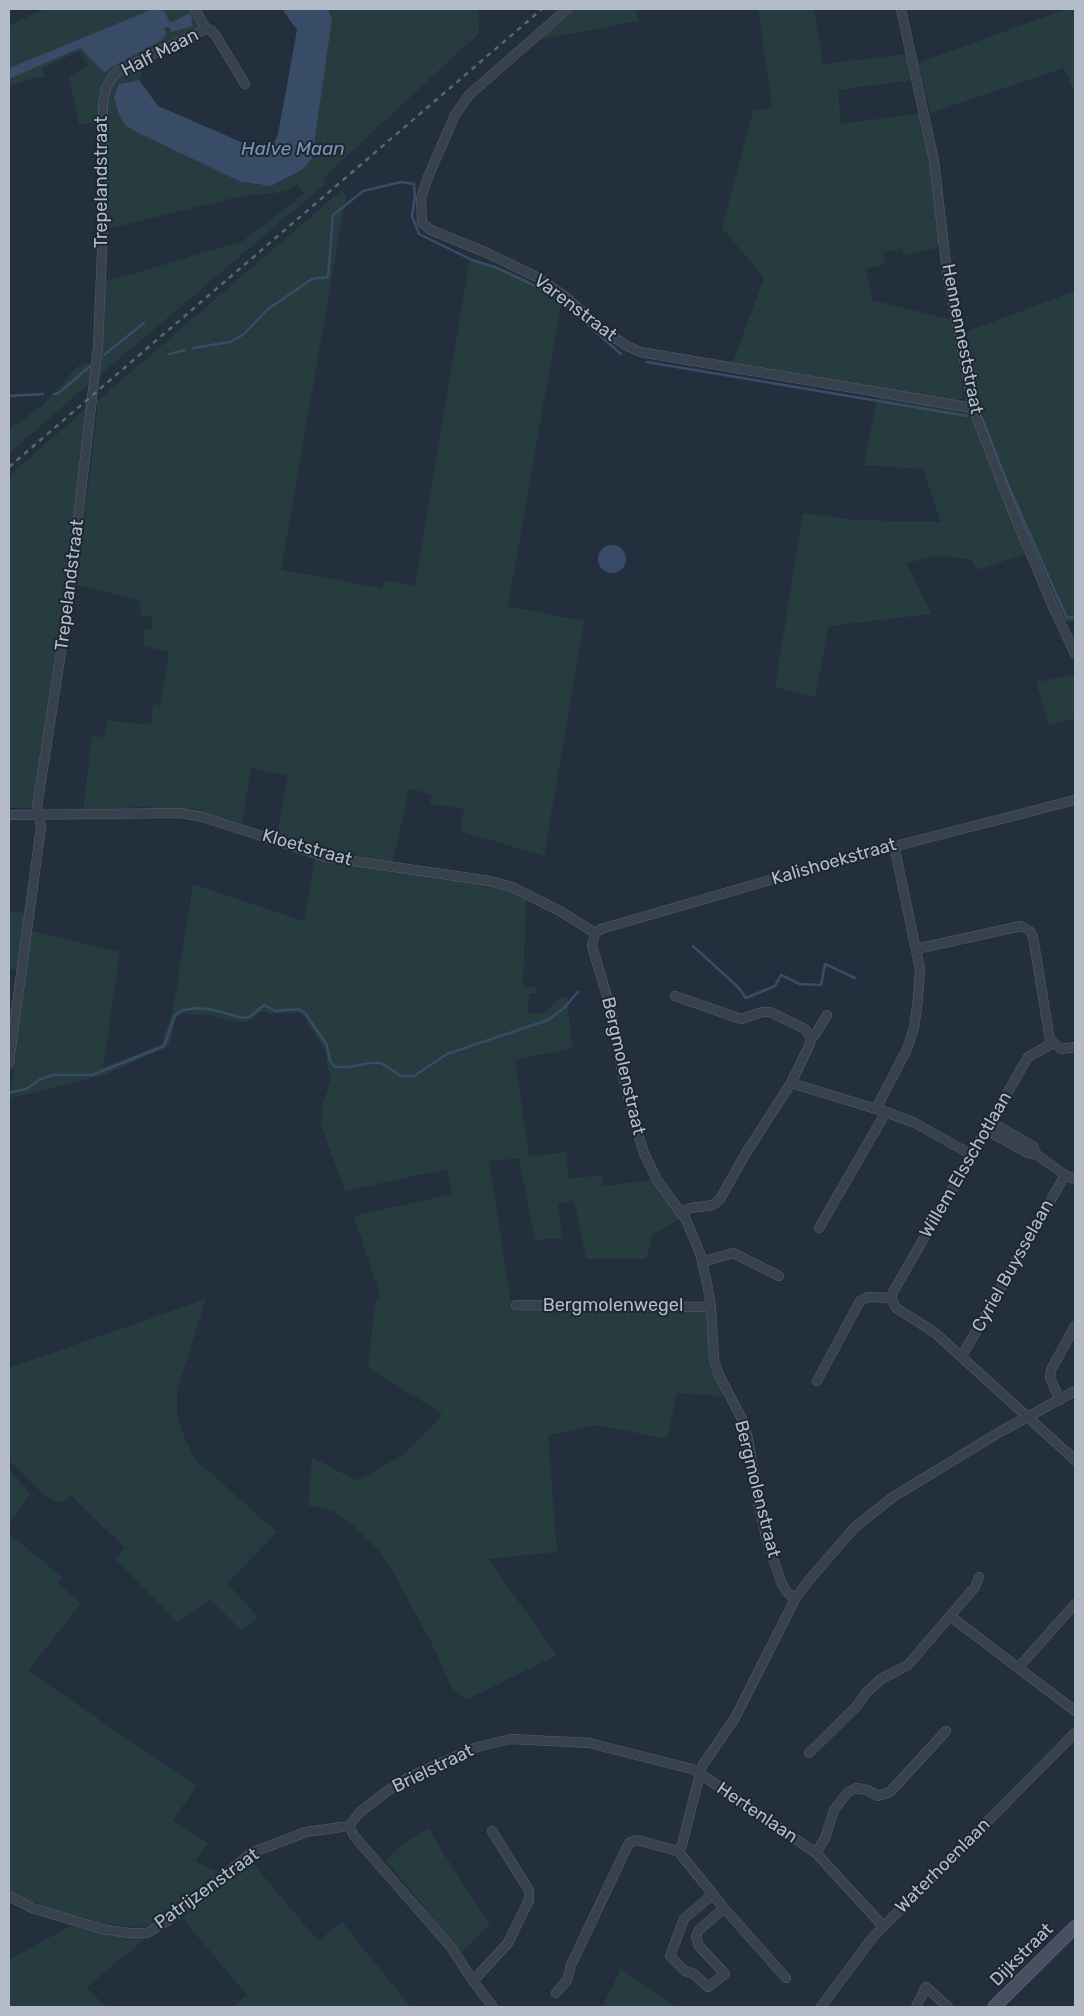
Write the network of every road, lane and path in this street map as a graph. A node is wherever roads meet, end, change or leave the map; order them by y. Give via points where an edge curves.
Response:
1 (567, 9) edge
2 (901, 9) edge
3 (197, 13) edge
4 (206, 29) junction
5 (245, 84) dead end
6 (102, 104) joint
7 (973, 408) junction
8 (1075, 654) edge
9 (1075, 800) edge
10 (9, 814) edge
11 (38, 815) junction
12 (894, 845) junction
13 (595, 933) junction
14 (916, 949) junction
15 (675, 996) dead end
16 (828, 1015) dead end
17 (811, 1037) junction
18 (1050, 1040) junction
19 (1075, 1047) edge
20 (9, 1063) edge
21 (791, 1083) junction
22 (876, 1108) junction
23 (886, 1112) junction
24 (989, 1126) junction
25 (972, 1155) junction
26 (1065, 1175) junction
27 (1075, 1179) edge
28 (681, 1212) junction
29 (819, 1228) dead end
30 (702, 1262) junction
31 (779, 1276) dead end
32 (892, 1298) junction
33 (516, 1306) dead end
34 (711, 1307) junction
35 (1075, 1326) edge
36 (962, 1356) junction
37 (817, 1381) dead end
38 (1075, 1391) edge
39 (1060, 1400) junction
40 (1028, 1418) junction
41 (1075, 1460) edge
42 (979, 1577) dead end
43 (795, 1599) junction
44 (1075, 1604) edge
45 (950, 1616) junction
46 (1018, 1668) junction
47 (1075, 1711) edge
48 (946, 1731) dead end
49 (1075, 1733) edge
50 (810, 1753) dead end
51 (699, 1773) junction
52 (349, 1826) junction
53 (492, 1831) dead end
54 (678, 1851) junction
55 (816, 1853) junction
56 (713, 1894) junction
57 (9, 1896) edge
58 (724, 1908) junction
59 (883, 1926) junction
60 (1075, 1927) edge
61 (786, 1978) dead end
62 (473, 1981) junction
63 (556, 1993) dead end
64 (493, 2007) edge
65 (821, 2007) edge
66 (916, 2007) edge
67 (948, 2007) edge
68 (994, 2007) edge

1 - 7 street, Varenstraat via 470,95 460,108 439,150 421,198 422,223 431,230 540,278 600,328 640,352
2 - 7 street, Hennenneststraat via 934,161 947,272
3 - 4 street, Half Maan
4 - 5 street, Half Maan via 216,36
4 - 6 street, Half Maan via 120,70 106,88
6 - 11 street, Trepelandstraat via 103,229 98,347 66,620
7 - 8 street, Hennenneststraat via 1012,509
9 - 12 street, Kalishoekstraat
10 - 11 street, Kloetstraat
11 - 13 street, Kloetstraat via 180,813 203,817 326,857 512,887
11 - 20 street, Trepelandstraat via 41,827
12 - 13 street, Kalishoekstraat
12 - 14 street
13 - 28 street, Bergmolenstraat via 592,946 609,1000 623,1077 644,1153 657,1180
14 - 18 street via 1021,926 1029,930 1033,937
14 - 22 street via 920,969 914,1028 907,1049
15 - 17 street via 741,1019 770,1012 805,1029
16 - 17 street
17 - 21 street
18 - 19 street via 1061,1049
18 - 24 street, Willem Elsschotlaan via 1048,1046 1028,1056
21 - 22 street
21 - 28 street via 720,1199 714,1205 697,1206
22 - 23 street
23 - 25 street via 915,1123
23 - 29 street
24 - 25 street, Willem Elsschotlaan
24 - 26 street
25 - 32 street, Willem Elsschotlaan
26 - 27 street
26 - 36 street, Cyriel Buysselaan
28 - 30 street, Bergmolenstraat
30 - 31 street via 733,1253
30 - 34 street, Bergmolenstraat
32 - 36 street via 896,1308 934,1332
32 - 37 street via 868,1297 860,1301
33 - 34 street, Bergmolenwegel
34 - 43 street, Bergmolenstraat via 714,1359 718,1373 748,1438 761,1515 781,1582
35 - 39 street via 1051,1370 1050,1378
36 - 40 street
38 - 39 street
39 - 40 street
40 - 41 street
40 - 43 street via 918,1480 873,1511 855,1527
42 - 45 street via 975,1587
43 - 51 street via 735,1718
44 - 46 street
45 - 46 street
45 - 50 street via 908,1665 881,1679
46 - 47 street
48 - 55 street, Hertenlaan via 890,1792 878,1796 856,1788 847,1793 834,1810 825,1838
49 - 59 street, Waterhoenlaan
51 - 52 street, Brielstraat via 589,1743 511,1739 477,1747 409,1777 360,1812
51 - 54 street
51 - 55 street, Hertenlaan
52 - 57 street, Patrijzenstraat via 306,1832 251,1853 169,1920 147,1932 102,1929 32,1908
52 - 62 street via 354,1836 451,1947
53 - 62 street via 529,1891 529,1900 508,1943
54 - 56 street
54 - 63 street via 637,1840 629,1843 570,1965 567,1980
55 - 59 street, Hertenlaan
56 - 58 street
56 - 58 street via 684,1918 670,1956 708,1988 725,1974 699,1946 696,1936
58 - 61 street
59 - 65 street, Waterhoenlaan
60 - 68 main road, Dijkstraat
62 - 64 street
66 - 67 street via 926,1987

